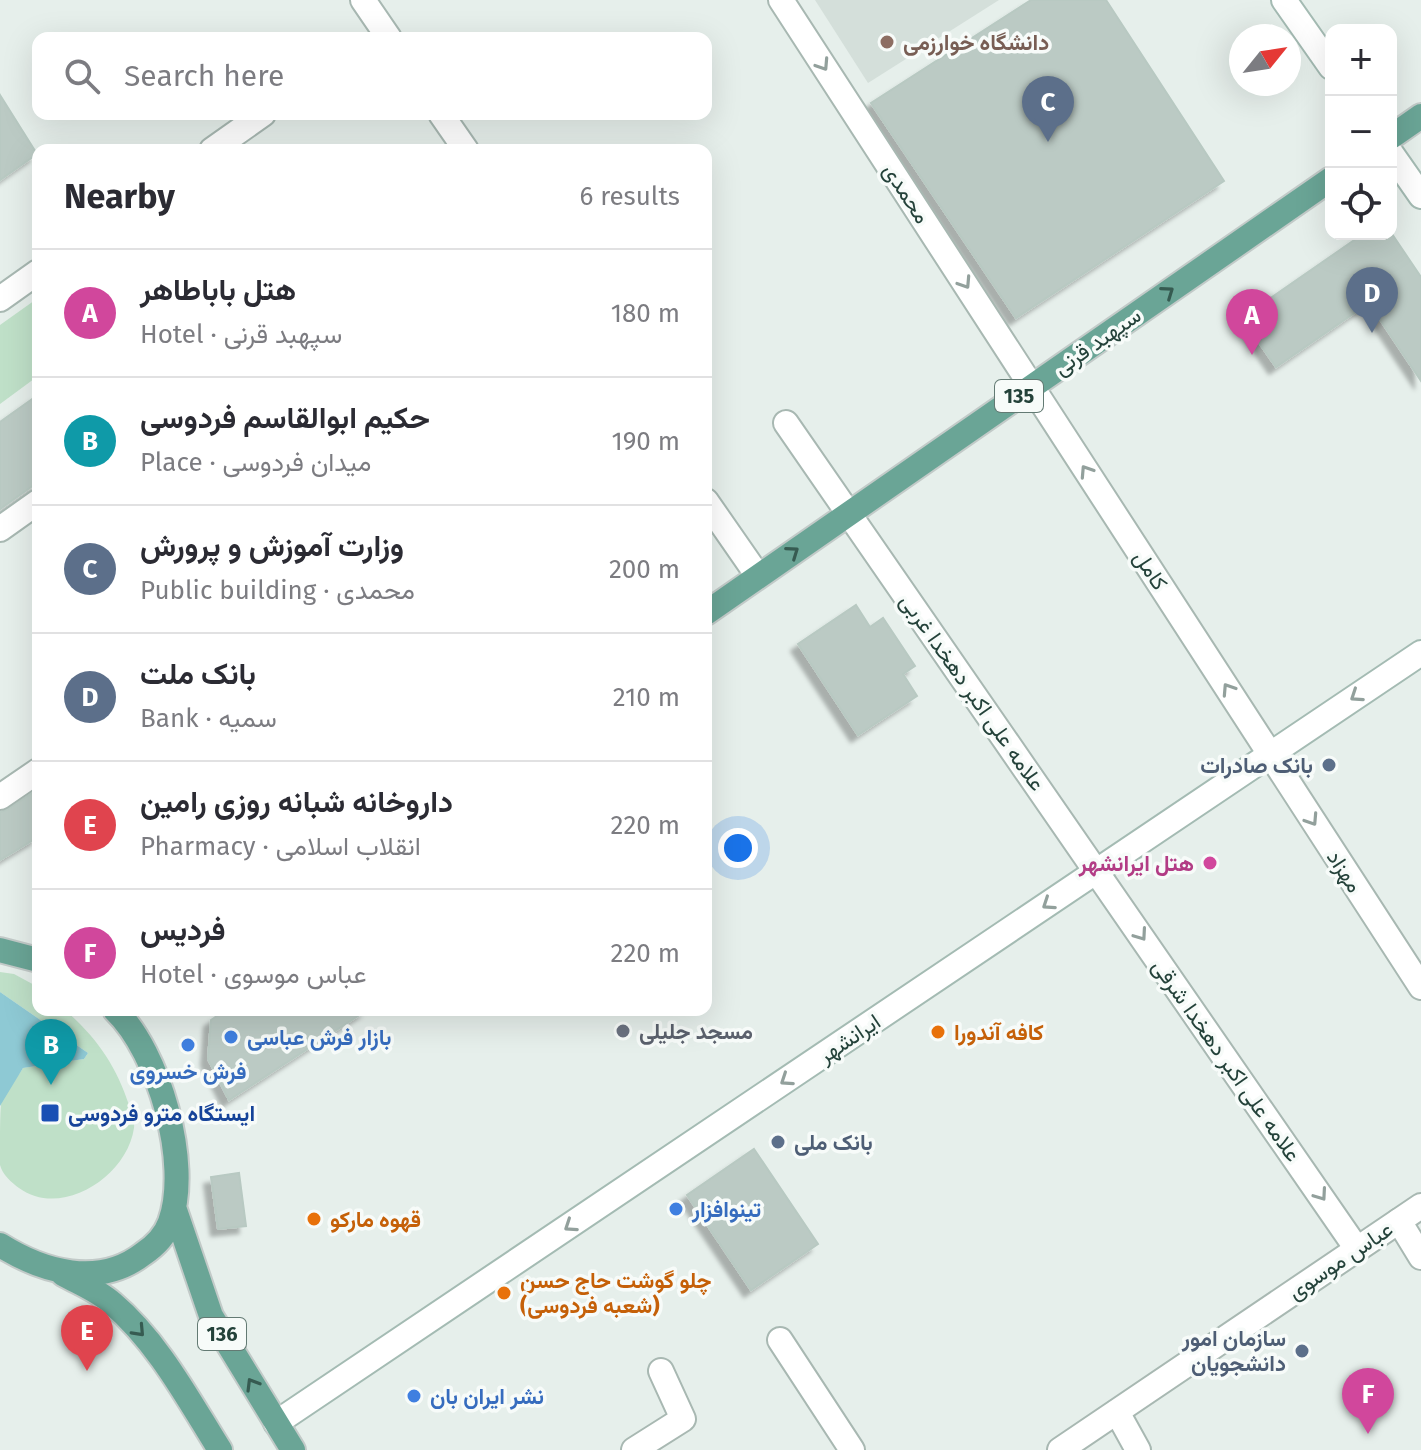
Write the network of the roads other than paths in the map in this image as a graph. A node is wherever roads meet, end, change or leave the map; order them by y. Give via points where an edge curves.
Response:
1 (363, 0) edge
2 (781, 0) edge
3 (1284, 0) edge
4 (379, 32) edge
5 (1325, 58) edge
6 (1421, 116) edge
7 (254, 120) edge
8 (445, 120) edge
9 (1397, 133) edge
10 (220, 144) edge
11 (462, 144) edge
12 (1397, 162) edge
13 (1325, 183) edge
14 (1421, 196) edge
15 (32, 276) edge
16 (0, 299) edge
17 (1031, 387) junction
18 (786, 423) dead end
19 (32, 506) edge
20 (712, 510) edge
21 (850, 513) junction
22 (0, 529) edge
23 (758, 576) junction
24 (712, 609) edge
25 (1421, 653) edge
26 (1270, 754) junction
27 (32, 775) edge
28 (0, 797) edge
29 (1097, 871) junction
30 (2, 948) edge
31 (32, 958) edge
32 (1421, 987) edge
33 (126, 1016) edge
34 (1421, 1206) edge
35 (174, 1207) junction
36 (1399, 1221) junction
37 (0, 1245) edge
38 (1357, 1249) junction
39 (1421, 1257) edge
40 (54, 1269) junction
41 (780, 1340) dead end
42 (661, 1371) dead end
43 (1117, 1412) junction
44 (276, 1423) junction
45 (220, 1450) edge
46 (293, 1450) edge
47 (634, 1450) edge
48 (852, 1450) edge
49 (1060, 1450) edge
50 (1138, 1450) edge

1 - 4 street
2 -> 17 street, محمدی
3 - 5 street
6 - 9 main road
7 - 10 street
8 - 11 street
12 - 14 street
17 -> 13 main road, سپهبد قرنی / 135
15 - 16 street
17 - 21 main road, سپهبد قرنی / 135
26 -> 17 street, کامل
18 - 21 street, علامه علی اکبر دهخدا غربی
19 - 22 street
20 - 23 street
23 -> 21 main road, سپهبد قرنی / 135
21 - 29 street, علامه علی اکبر دهخدا غربی
23 - 24 main road, سپهبد قرنی / 135
25 -> 26 street, ایرانشهر
26 - 29 street, ایرانشهر
26 -> 32 street, مهزاد
27 - 28 street
29 -> 38 street, علامه علی اکبر دهخدا شرقی
29 -> 44 street, ایرانشهر
30 - 31 main road
33 - 35 main road via 166,1108 176,1168
34 - 36 street, عباس موسوی
35 - 40 main road via 162,1237 129,1264 99,1274
44 -> 35 main road, 136 via 211,1316
36 - 38 street, عباس موسوی
36 - 39 street
37 - 40 main road
38 - 43 street, عباس موسوی
40 -> 45 main road via 110,1301 145,1335
41 - 48 street
42 - 47 street via 683,1419
43 - 49 street, عباس موسوی
43 - 50 street
44 - 46 main road, 136

